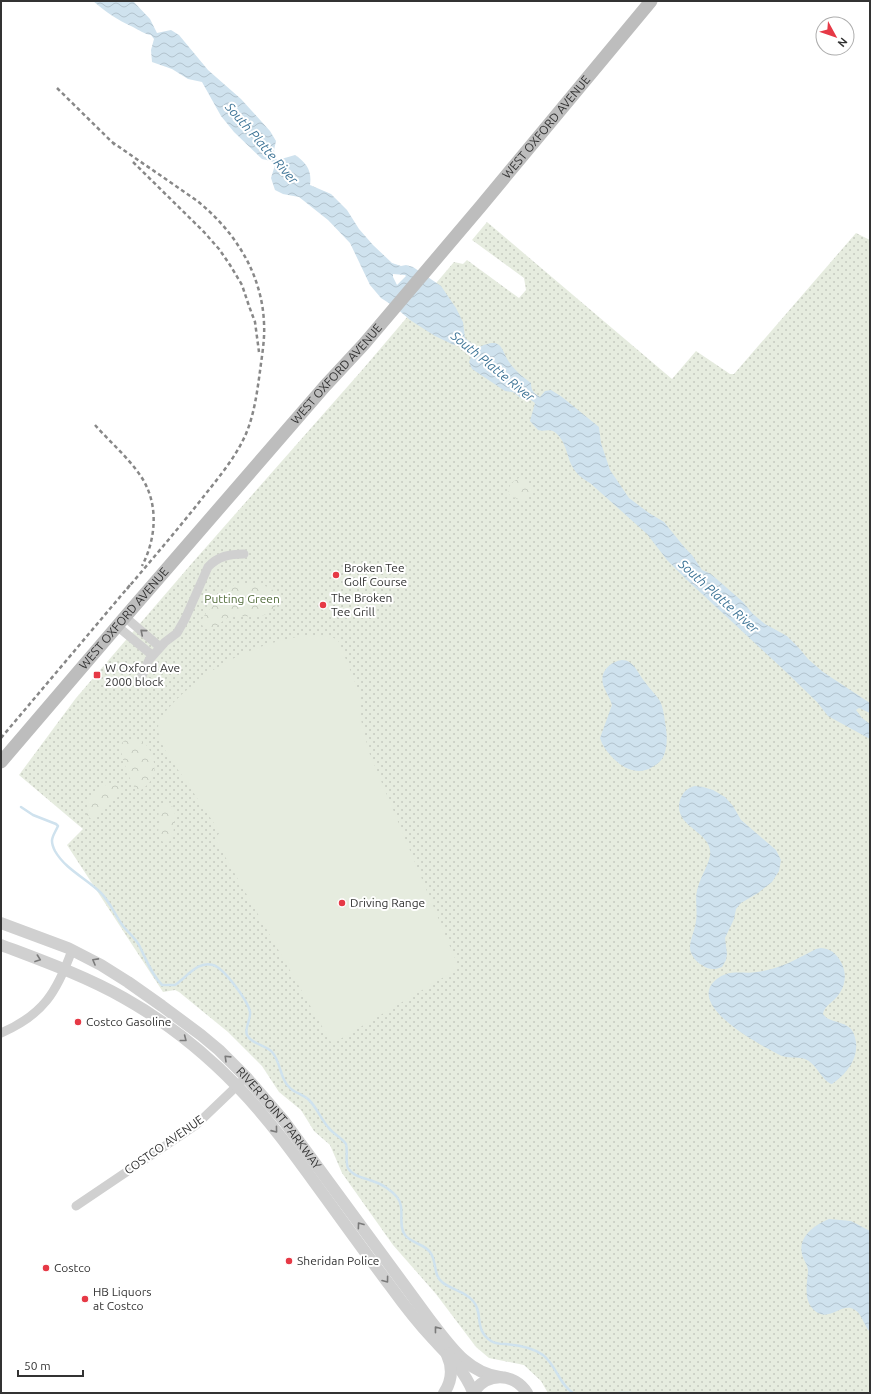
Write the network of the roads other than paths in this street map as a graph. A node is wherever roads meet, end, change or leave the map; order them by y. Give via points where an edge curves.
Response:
1 (651, 1) edge
2 (244, 554) dead end
3 (121, 621) junction
4 (160, 647) junction
5 (152, 655) junction
6 (139, 683) dead end
7 (17, 744) junction
8 (1, 762) edge
9 (1, 770) edge
10 (1, 923) edge
11 (1, 945) edge
12 (72, 950) junction
13 (65, 969) junction
14 (1, 1033) edge
15 (246, 1077) junction
16 (237, 1086) junction
17 (76, 1206) dead end
18 (446, 1352) junction
19 (500, 1377) junction
20 (444, 1393) edge
21 (473, 1393) edge
22 (527, 1393) edge

1 - 3 main road, WEST OXFORD AVENUE via 442,252
2 - 4 street via 224,556 211,564 181,626
4 -> 3 street
3 - 5 street
3 - 7 main road, WEST OXFORD AVENUE
4 - 5 street
5 - 6 street
7 - 8 main road, WEST OXFORD AVENUE
7 - 9 main road, WEST OXFORD AVENUE
10 - 12 street, RIVER POINT PARKWAY
11 -> 13 street, RIVER POINT PARKWAY
12 - 13 street
15 -> 12 street, RIVER POINT PARKWAY via 201,1035 162,1006 114,972
13 - 14 street via 53,992 37,1011 21,1024
13 -> 16 street, RIVER POINT PARKWAY via 108,989 157,1019 197,1049
15 - 16 street, COSTCO AVENUE
19 -> 15 street, RIVER POINT PARKWAY via 477,1370 464,1361 449,1344 284,1120
16 - 17 street, COSTCO AVENUE via 196,1125
16 -> 18 street, RIVER POINT PARKWAY via 292,1152 396,1294
18 - 20 street via 451,1374
18 - 21 street, RIVER POINT PARKWAY via 463,1372
19 - 21 street via 484,1381
19 - 22 street, RIVER POINT PARKWAY via 518,1382

